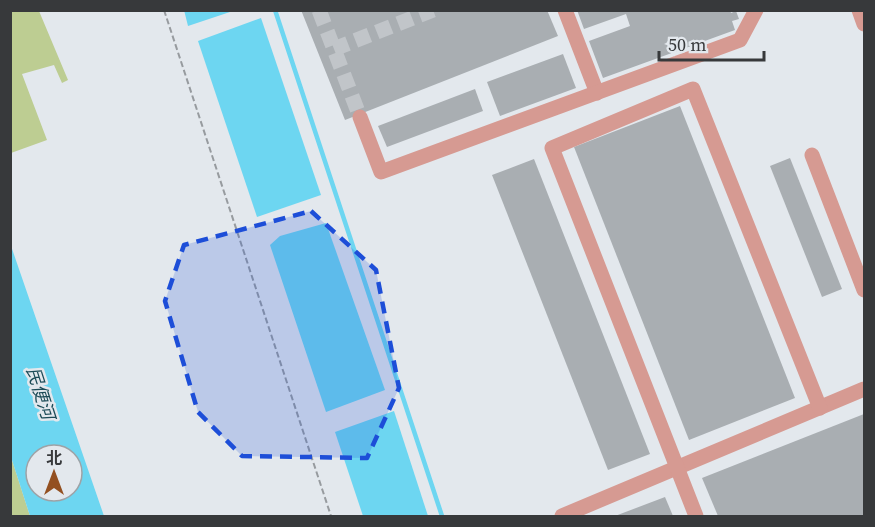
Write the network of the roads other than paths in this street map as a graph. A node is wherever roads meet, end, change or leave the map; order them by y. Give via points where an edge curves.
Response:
1 (565, 10) edge
2 (756, 10) edge
3 (859, 10) edge
4 (864, 24) edge
5 (597, 93) junction
6 (360, 117) tunnel mouth
7 (812, 155) dead end
8 (864, 290) edge
9 (864, 389) edge
10 (820, 408) junction
11 (677, 468) junction
12 (562, 516) edge
13 (696, 516) edge

1 - 5 street
2 - 5 street via 740,40
3 - 4 street
5 - 6 street via 381,172
7 - 8 street
9 - 10 street
10 - 11 street
10 - 11 street via 693,89 563,143 552,148
11 - 12 street
11 - 13 street

